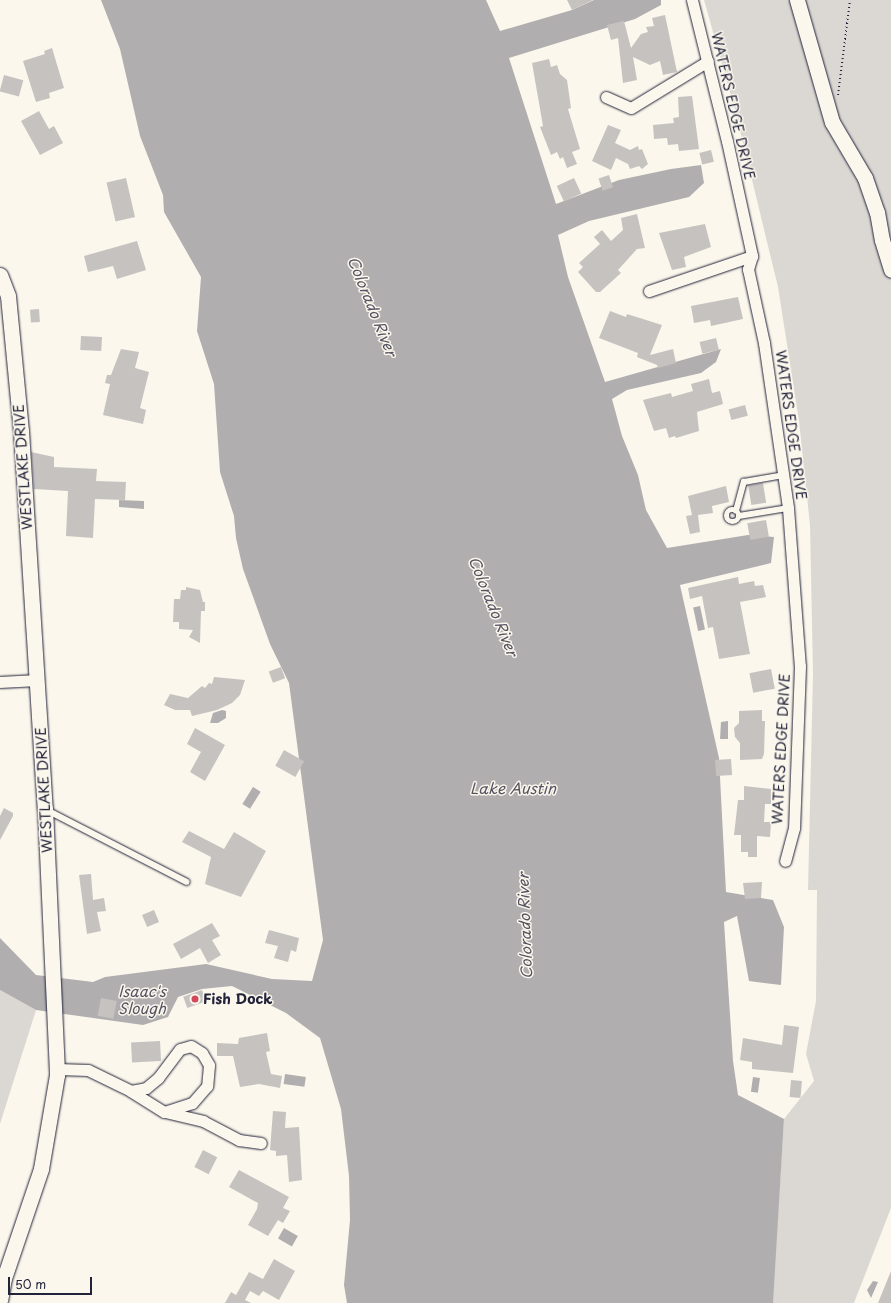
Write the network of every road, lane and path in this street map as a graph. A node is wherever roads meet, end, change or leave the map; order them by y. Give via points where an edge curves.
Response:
1 (692, 0) edge
2 (797, 0) edge
3 (850, 0) edge
4 (708, 61) junction
5 (606, 97) dead end
6 (837, 100) dead end
7 (752, 256) junction
8 (891, 270) edge
9 (0, 275) edge
10 (648, 291) dead end
11 (784, 475) junction
12 (788, 508) junction
13 (37, 680) junction
14 (0, 682) edge
15 (45, 808) junction
16 (785, 861) dead end
17 (187, 882) dead end
18 (57, 1068) junction
19 (131, 1091) junction
20 (164, 1112) junction
21 (260, 1143) dead end
22 (2, 1277) edge
23 (0, 1300) edge

1 - 4 street, WATERS EDGE DRIVE
2 - 8 street via 832,122 865,178 877,212
3 - 6 path
4 - 5 street via 631,108
4 - 7 street, WATERS EDGE DRIVE
7 - 10 street
7 - 11 street, WATERS EDGE DRIVE via 748,269 764,343
9 - 13 street, WESTLAKE DRIVE via 8,296 18,388
11 - 12 street, WATERS EDGE DRIVE
11 - 12 lane via 744,482 737,513
12 - 16 street, WATERS EDGE DRIVE via 800,666 794,828
13 - 14 street
13 - 15 street, WESTLAKE DRIVE
15 - 17 lane
15 - 18 street, WESTLAKE DRIVE
18 - 19 street via 88,1070
18 - 22 street, WESTLAKE DRIVE via 42,1168
19 - 20 street
19 - 20 street via 146,1088 158,1078 180,1049 192,1046 202,1053 208,1065 207,1086 192,1103
20 - 21 street via 203,1121 239,1140
22 - 23 street, WESTLAKE DRIVE

